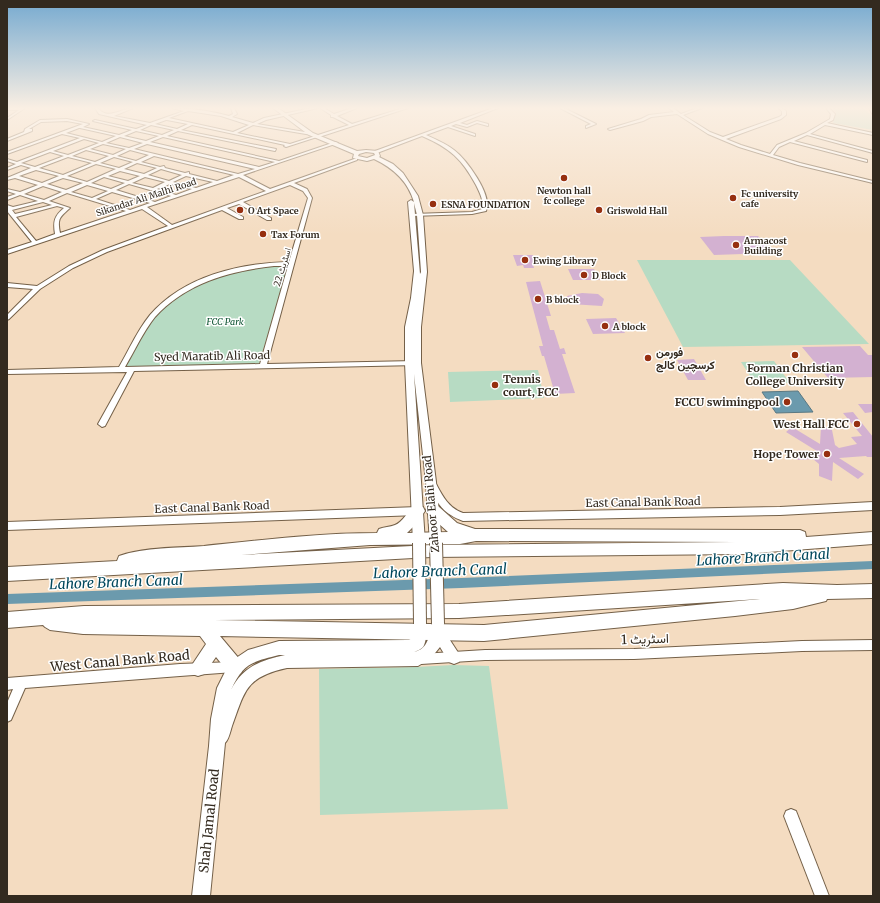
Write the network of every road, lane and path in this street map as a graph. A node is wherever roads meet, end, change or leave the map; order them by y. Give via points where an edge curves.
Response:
1 (83, 150) edge
2 (91, 150) edge
3 (127, 150) edge
4 (134, 150) edge
5 (164, 150) edge
6 (179, 150) edge
7 (200, 150) edge
8 (226, 150) edge
9 (275, 150) edge
10 (313, 150) edge
11 (349, 150) edge
12 (388, 150) edge
13 (452, 150) edge
14 (756, 150) edge
15 (775, 150) edge
16 (827, 150) edge
17 (50, 151) joint
18 (234, 152) junction
19 (193, 153) junction
20 (357, 154) junction
21 (153, 155) junction
22 (771, 155) junction
23 (68, 156) junction
24 (114, 156) junction
25 (254, 156) junction
26 (374, 156) junction
27 (218, 159) junction
28 (7, 160) edge
29 (866, 160) dead end
30 (177, 161) junction
31 (137, 162) junction
32 (278, 162) junction
33 (96, 163) junction
34 (19, 164) junction
35 (202, 167) junction
36 (35, 168) junction
37 (161, 168) junction
38 (258, 168) junction
39 (7, 169) edge
40 (120, 169) junction
41 (196, 169) dead end
42 (191, 172) dead end
43 (7, 174) edge
44 (186, 174) junction
45 (238, 175) junction
46 (14, 176) junction
47 (63, 176) junction
48 (104, 176) junction
49 (144, 176) junction
50 (7, 179) edge
51 (169, 182) junction
52 (217, 182) junction
53 (873, 182) edge
54 (87, 183) junction
55 (129, 183) junction
56 (290, 183) junction
57 (42, 185) junction
58 (196, 189) junction
59 (7, 190) edge
60 (112, 190) junction
61 (153, 190) junction
62 (270, 191) junction
63 (66, 192) junction
64 (21, 194) junction
65 (176, 196) junction
66 (7, 199) edge
67 (91, 200) junction
68 (44, 201) junction
69 (239, 202) junction
70 (155, 203) junction
71 (57, 204) junction
72 (143, 207) junction
73 (7, 208) edge
74 (224, 208) junction
75 (130, 211) junction
76 (417, 215) junction
77 (13, 216) junction
78 (241, 218) dead end
79 (269, 219) dead end
80 (172, 227) junction
81 (58, 235) junction
82 (34, 243) junction
83 (7, 252) edge
84 (292, 264) junction
85 (7, 286) edge
86 (38, 288) junction
87 (7, 318) edge
88 (413, 363) junction
89 (263, 366) junction
90 (132, 369) junction
91 (121, 370) junction
92 (7, 372) edge
93 (102, 424) dead end
94 (431, 482) junction
95 (873, 506) edge
96 (433, 510) junction
97 (418, 512) junction
98 (7, 526) edge
99 (476, 535) junction
100 (873, 537) edge
101 (370, 539) junction
102 (419, 541) junction
103 (435, 541) junction
104 (55, 572) junction
105 (7, 574) edge
106 (873, 591) edge
107 (837, 592) junction
108 (30, 619) junction
109 (7, 620) edge
110 (420, 628) junction
111 (438, 628) junction
112 (204, 629) junction
113 (216, 643) junction
114 (873, 645) edge
115 (454, 657) junction
116 (418, 659) junction
117 (235, 667) junction
118 (198, 668) junction
119 (7, 684) edge
120 (21, 684) junction
121 (7, 716) edge
122 (217, 746) junction
123 (791, 816) dead end
124 (201, 896) edge
125 (822, 896) edge

1 - 23 street
2 - 24 street
3 - 24 street
4 - 21 street
5 - 21 street
6 - 19 street
7 - 19 street
8 - 18 street
9 - 25 street
10 - 32 street, Sikandar Ali Malhi Road
11 - 20 main road
12 - 26 street
13 - 76 street via 462,157 471,171 484,198 484,210 472,213
14 - 22 street
15 - 22 street
16 - 29 street
17 - 23 street
17 - 34 street
18 - 25 street
18 - 27 street
19 - 27 street
19 - 30 street
20 - 26 main road
20 - 26 main road
20 - 56 street
21 - 30 street
21 - 31 street
22 - 53 street
23 - 33 street
23 - 36 street
24 - 31 street
24 - 33 street
25 - 32 street
26 - 76 main road, Zahoor Elahi Road via 399,180
27 - 35 street
27 - 38 street
28 - 34 street
30 - 35 street
30 - 37 street
31 - 37 street
31 - 40 street
32 - 38 street, Sikandar Ali Malhi Road
33 - 40 street
33 - 47 street
34 - 36 street
34 - 39 street
35 - 41 street
35 - 45 street
36 - 46 street
36 - 47 street
37 - 44 street
37 - 49 street
38 - 45 street, Sikandar Ali Malhi Road
40 - 48 street
40 - 49 street
42 - 44 street
43 - 46 street
44 - 51 street
44 - 52 street
45 - 52 street, Sikandar Ali Malhi Road
45 - 62 street
46 - 50 street
46 - 57 street
47 - 54 street
47 - 57 street
48 - 54 street
48 - 55 street
49 - 51 street
49 - 55 street
51 - 58 street
51 - 61 street
52 - 58 street, Sikandar Ali Malhi Road
54 - 60 street
54 - 63 street
55 - 60 street
55 - 61 street
56 - 62 street
56 - 84 street, اسٹریٹ 22 via 306,190 310,198
57 - 63 street
57 - 64 street
58 - 65 street, Sikandar Ali Malhi Road
59 - 64 street
60 - 67 street
60 - 70 street
61 - 65 street
62 - 69 street
63 - 67 street
63 - 68 street
64 - 66 street
64 - 68 street
65 - 70 street, Sikandar Ali Malhi Road
67 - 75 street
68 - 71 street
68 - 73 street
69 - 74 street
69 - 79 street
70 - 72 street, Sikandar Ali Malhi Road
71 - 77 street
71 - 81 street via 68,208 58,214 56,219
72 - 75 street, Sikandar Ali Malhi Road
72 - 80 street
73 - 77 street
74 - 78 street
74 - 80 street
75 - 81 street, Sikandar Ali Malhi Road
76 - 88 main road, Zahoor Elahi Road via 417,271 409,327
77 - 82 street
80 - 86 street via 105,251 71,267
81 - 82 street, Sikandar Ali Malhi Road
82 - 83 street, Sikandar Ali Malhi Road
84 - 89 street, اسٹریٹ 22
84 - 91 street via 259,265 231,271 180,294 152,317
85 - 86 street
86 - 87 street
88 - 89 street, Syed Maratib Ali Road
88 - 94 main road, Zahoor Elahi Road
88 - 97 main road, Zahoor Elahi Road
89 - 90 street, Syed Maratib Ali Road
90 - 91 street, Syed Maratib Ali Road
90 - 93 street
91 - 92 street, Syed Maratib Ali Road
94 - 95 street, East Canal Bank Road via 445,507 463,517 780,511
94 - 96 main road, Zahoor Elahi Road
96 - 99 highway via 453,528
96 - 103 main road, Zahoor Elahi Road
97 - 98 street, East Canal Bank Road
97 - 101 highway via 400,531 379,534
97 - 102 main road, Zahoor Elahi Road
99 - 100 highway
99 - 103 highway
100 - 104 highway via 744,548 431,551
101 - 102 highway
101 - 104 highway via 148,557
102 - 103 highway
102 - 110 main road, Zahoor Elahi Road, bridge
103 - 111 main road, Zahoor Elahi Road, bridge
104 - 105 highway
106 - 107 highway
107 - 108 highway via 784,590 459,611 84,614
107 - 111 highway via 793,602 735,609 484,633
108 - 109 highway
108 - 112 highway via 83,626
110 - 111 highway
110 - 112 highway
110 - 117 main road via 418,642 411,647 280,648 253,655
111 - 115 main road
111 - 116 main road, Zahoor Elahi Road via 436,642 430,651
112 - 113 highway
113 - 117 highway
113 - 118 highway
114 - 115 street, اسٹریٹ 1 via 634,654
115 - 116 street, اسٹریٹ 1
116 - 122 main road via 287,662 266,665 251,674 233,697
117 - 118 street, West Canal Bank Road
117 - 122 main road via 228,678 221,700
118 - 120 street, West Canal Bank Road
119 - 120 street, West Canal Bank Road
120 - 121 street
122 - 124 main road, Shah Jamal Road
123 - 125 street

